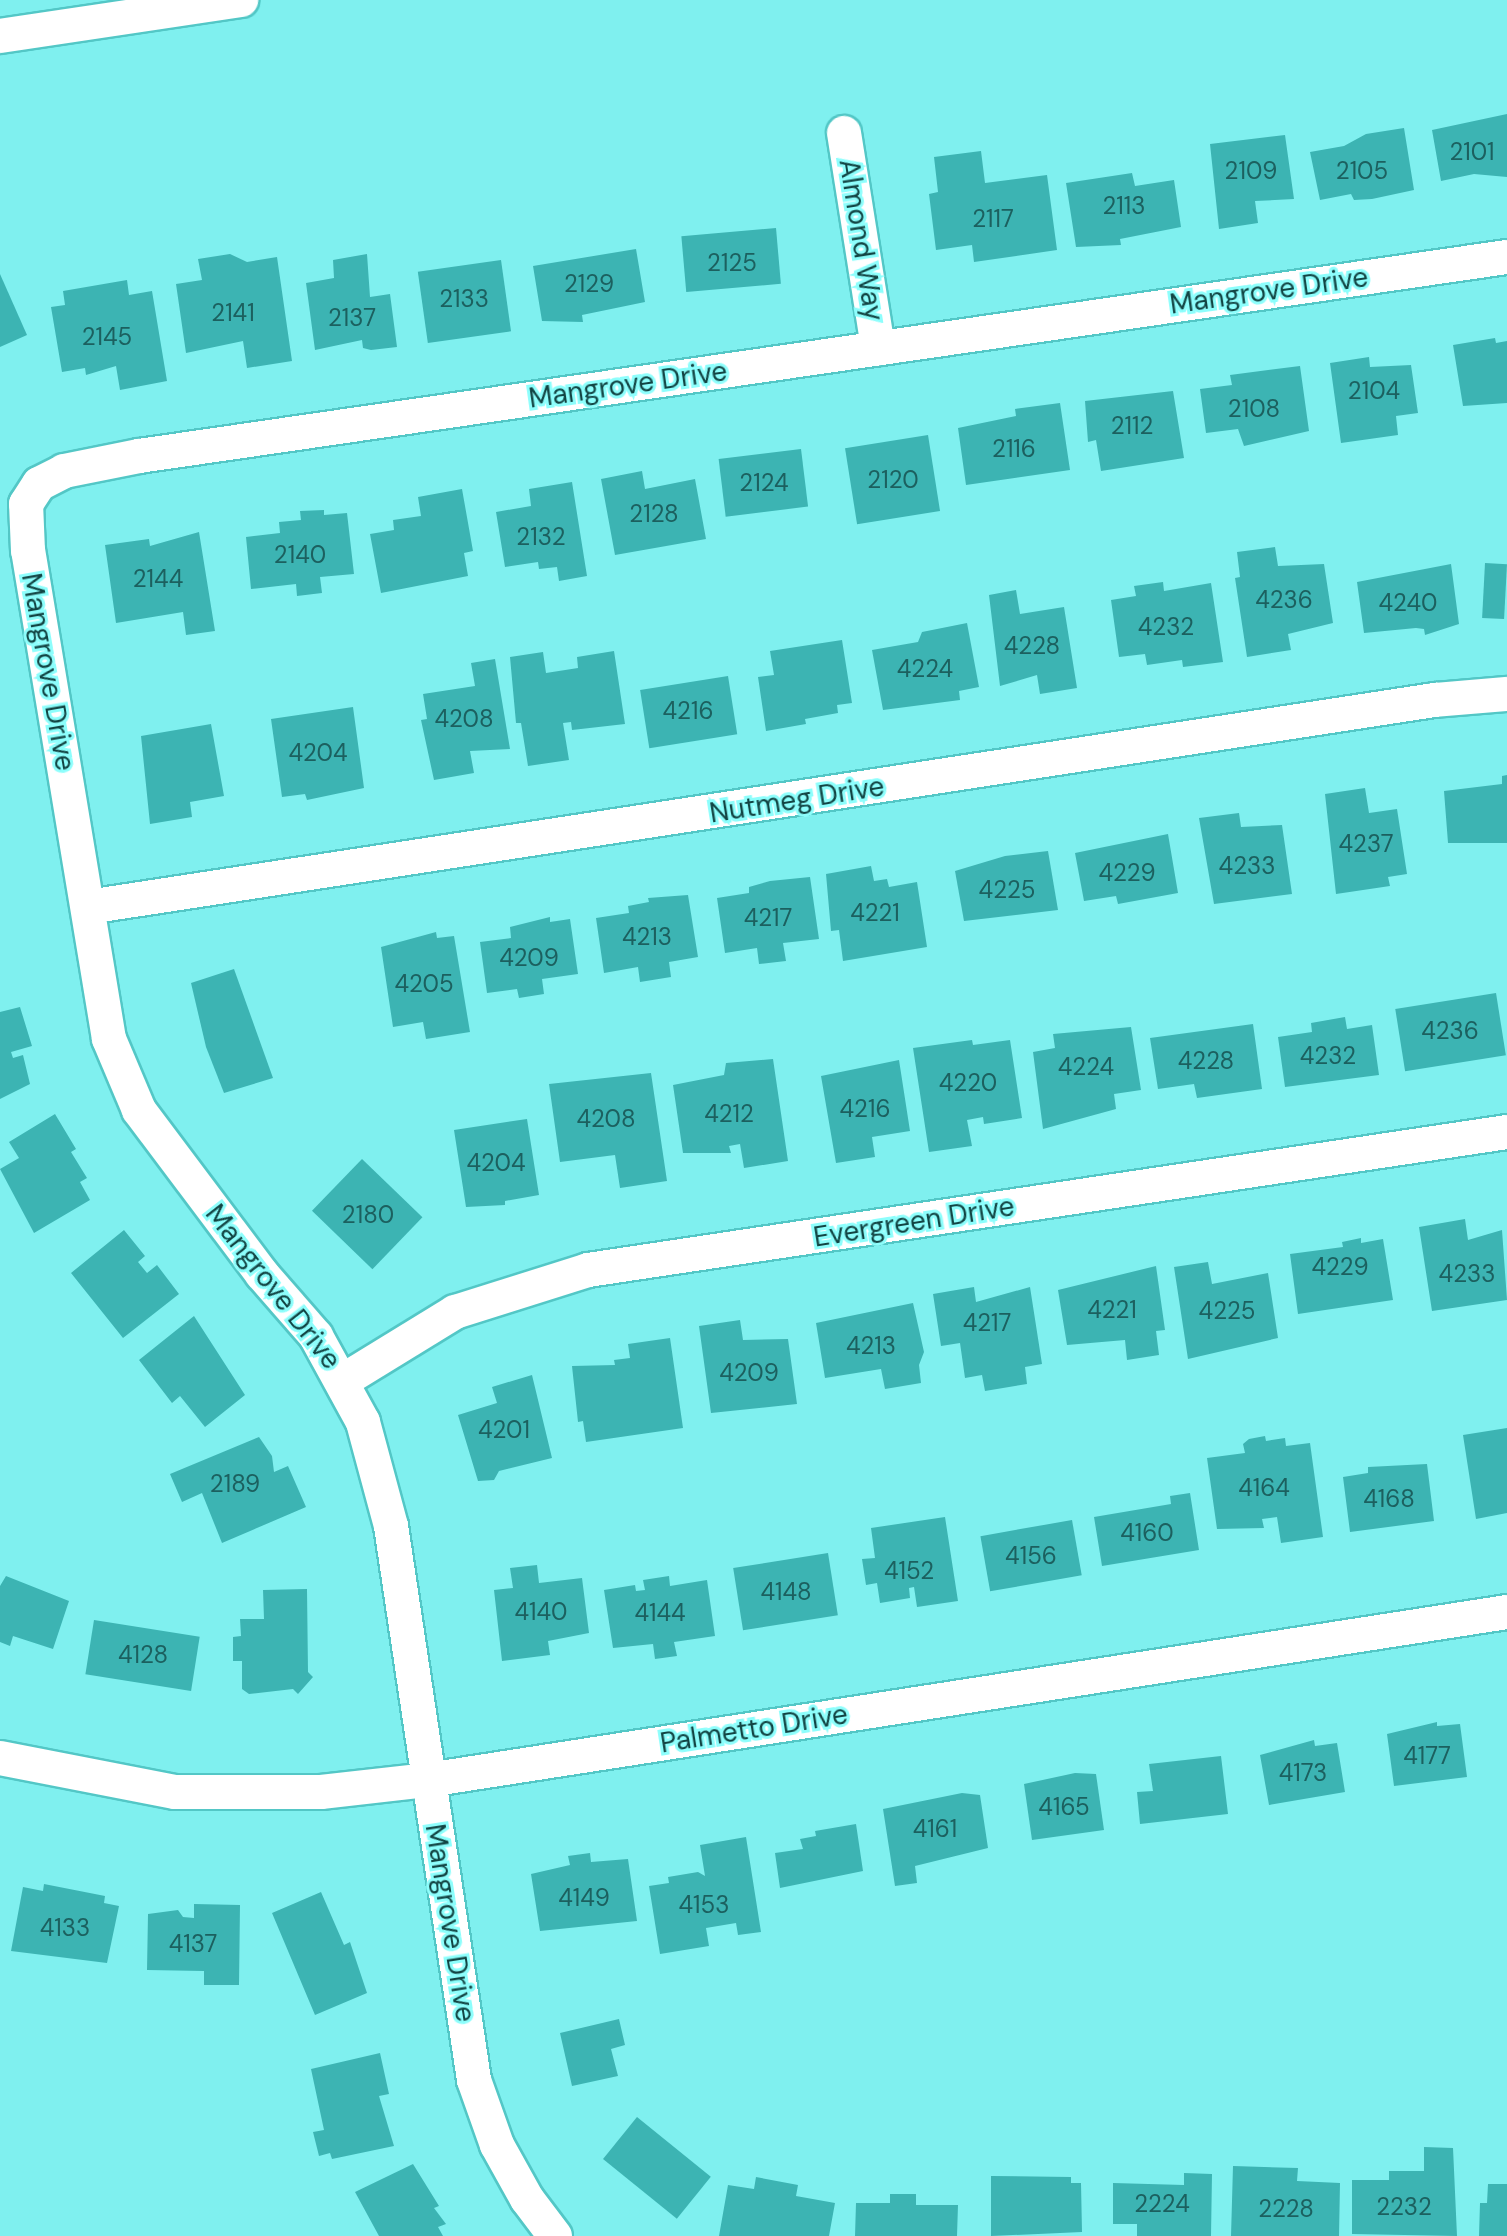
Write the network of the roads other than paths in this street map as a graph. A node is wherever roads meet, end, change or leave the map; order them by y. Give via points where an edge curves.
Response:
1 (241, 0) edge
2 (0, 36) edge
3 (844, 133) dead end
4 (1507, 257) edge
5 (878, 348) junction
6 (1507, 694) edge
7 (88, 907) junction
8 (1507, 1132) edge
9 (344, 1380) junction
10 (1507, 1612) edge
11 (0, 1758) edge
12 (428, 1780) junction
13 (555, 2236) edge

1 - 2 street
3 - 5 street, Almond Way
4 - 5 street, Mangrove Drive
5 - 7 street, Mangrove Drive via 139,456 64,471 39,484 26,504 28,551
6 - 7 street, Nutmeg Drive via 1435,700
7 - 9 street, Mangrove Drive via 109,1039 139,1110 262,1274 316,1336
8 - 9 street, Evergreen Drive via 588,1270 455,1312
9 - 12 street, Mangrove Drive via 363,1422 391,1526
10 - 12 street, Palmetto Drive
11 - 12 street, Palmetto Drive via 175,1792 321,1792
12 - 13 street, Mangrove Drive via 474,2080 497,2145

